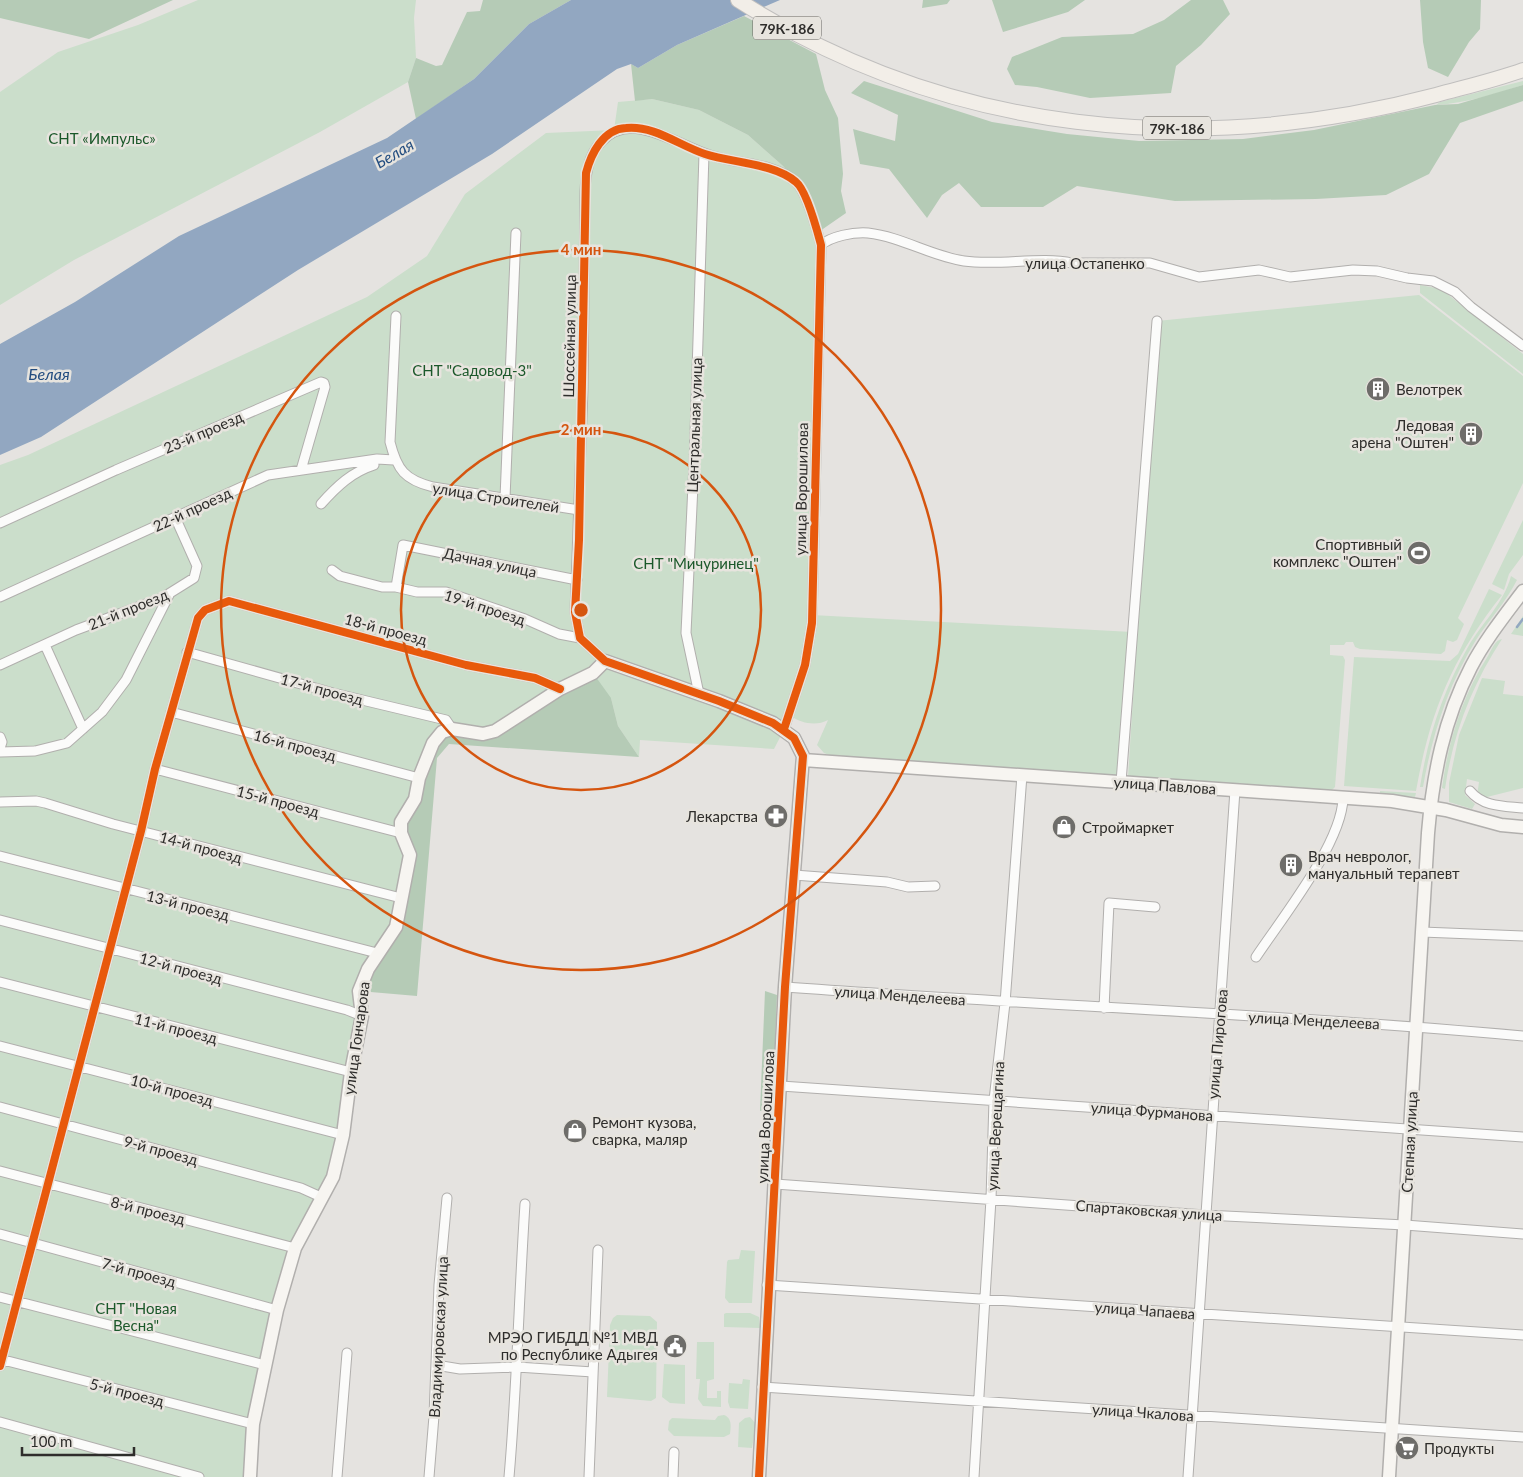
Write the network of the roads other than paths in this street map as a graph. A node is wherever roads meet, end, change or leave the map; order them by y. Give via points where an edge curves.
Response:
1 (738, 0) edge
2 (1523, 70) edge
3 (614, 130) joint
4 (704, 154) junction
5 (516, 233) dead end
6 (821, 245) junction
7 (396, 316) dead end
8 (1156, 321) dead end
9 (1523, 346) edge
10 (394, 460) junction
11 (300, 470) junction
12 (505, 498) junction
13 (321, 504) dead end
14 (579, 510) junction
15 (175, 517) junction
16 (0, 523) edge
17 (332, 570) dead end
18 (577, 580) junction
19 (396, 586) junction
20 (1523, 591) edge
21 (170, 593) junction
22 (0, 597) edge
23 (580, 638) junction
24 (44, 645) junction
25 (187, 652) junction
26 (606, 661) junction
27 (0, 665) edge
28 (560, 689) junction
29 (699, 694) junction
30 (171, 712) junction
31 (83, 729) junction
32 (452, 729) junction
33 (784, 729) junction
34 (0, 736) edge
35 (1441, 742) junction
36 (0, 750) edge
37 (803, 760) junction
38 (155, 769) junction
39 (1022, 775) junction
40 (419, 778) junction
41 (1121, 782) junction
42 (1235, 790) junction
43 (1470, 791) dead end
44 (1343, 798) junction
45 (0, 802) edge
46 (1431, 807) junction
47 (1523, 808) edge
48 (1518, 826) edge
49 (141, 832) junction
50 (401, 833) junction
51 (0, 856) edge
52 (794, 875) junction
53 (935, 886) dead end
54 (125, 889) junction
55 (401, 898) junction
56 (1155, 908) dead end
57 (0, 920) edge
58 (1422, 932) junction
59 (1523, 936) edge
60 (110, 949) junction
61 (377, 953) junction
62 (1256, 957) dead end
63 (0, 982) edge
64 (785, 987) junction
65 (1005, 1003) junction
66 (95, 1007) junction
67 (1104, 1008) junction
68 (1220, 1015) junction
69 (362, 1016) junction
70 (1416, 1026) junction
71 (1523, 1036) edge
72 (0, 1046) edge
73 (79, 1067) junction
74 (351, 1072) junction
75 (782, 1086) junction
76 (994, 1100) junction
77 (0, 1108) edge
78 (1212, 1116) junction
79 (63, 1124) junction
80 (1410, 1130) junction
81 (344, 1135) junction
82 (1523, 1136) edge
83 (0, 1171) edge
84 (47, 1184) junction
85 (775, 1184) junction
86 (321, 1196) junction
87 (447, 1198) dead end
88 (991, 1198) junction
89 (525, 1204) dead end
90 (1205, 1215) junction
91 (1404, 1225) junction
92 (0, 1234) edge
93 (1523, 1234) edge
94 (32, 1243) junction
95 (295, 1248) junction
96 (598, 1250) dead end
97 (767, 1285) junction
98 (0, 1296) edge
99 (986, 1299) junction
100 (17, 1301) junction
101 (277, 1310) junction
102 (1200, 1314) junction
103 (1396, 1328) junction
104 (1523, 1335) edge
105 (347, 1353) dead end
106 (0, 1362) edge
107 (265, 1365) junction
108 (436, 1365) junction
109 (517, 1367) junction
110 (593, 1372) junction
111 (762, 1386) junction
112 (978, 1400) junction
113 (1192, 1415) junction
114 (0, 1422) edge
115 (253, 1424) junction
116 (1392, 1430) junction
117 (1523, 1437) edge
118 (674, 1452) dead end
119 (200, 1477) edge
120 (250, 1477) edge
121 (337, 1477) edge
122 (429, 1477) edge
123 (509, 1477) edge
124 (589, 1477) edge
125 (672, 1477) edge
126 (759, 1477) edge
127 (974, 1477) edge
128 (1188, 1477) edge
129 (1388, 1477) edge

1 - 2 main road, 79К-186 via 836,54 937,94 1002,111 1118,126 1185,129 1316,120 1400,104
3 - 4 street, улица Ворошилова via 627,127 648,131
3 - 14 street, Шоссейная улица via 597,146 586,173
4 - 6 street, улица Ворошилова via 757,166 795,181 804,190
4 - 29 street, Центральная улица via 686,633
5 - 12 street
6 - 9 street, улица Остапенко via 835,237 867,233 964,261 1150,263 1199,277 1259,270 1290,277 1353,270 1377,271 1433,281 1455,292
6 - 33 street, улица Ворошилова via 812,623 805,665
7 - 10 street via 390,421
8 - 41 street
10 - 11 street, 22-й проезд via 378,459
10 - 12 street, улица Строителей via 400,471 417,483
10 - 13 street via 355,473
11 - 15 street, 22-й проезд via 268,475
11 - 16 street, 23-й проезд via 324,387 321,382
12 - 14 street, улица Строителей
14 - 18 street, Шоссейная улица
15 - 21 street, 21-й проезд via 197,566 194,578
15 - 22 street, 22-й проезд
17 - 19 street, 19-й проезд via 340,576 372,584
18 - 19 street, Дачная улица via 402,544
18 - 23 street, Шоссейная улица via 575,612
19 - 23 street, 19-й проезд via 417,592 446,592 558,634
20 - 35 street via 1472,665
21 - 24 street, 21-й проезд
21 - 31 street via 118,693
23 - 26 street
24 - 27 street, 21-й проезд
24 - 31 street
25 - 28 street, 18-й проезд via 198,618 206,610 229,601 466,666 535,678
25 - 30 street
25 - 32 street, 17-й проезд via 333,693 446,720
26 - 28 street via 593,673
26 - 29 street
28 - 32 street via 496,731 483,734
29 - 33 street
30 - 38 street
30 - 40 street, 16-й проезд
31 - 36 street via 67,743 52,748
32 - 40 street via 442,732 433,743
33 - 37 street via 799,744
34 - 36 street
35 - 46 street, Степная улица
35 - 48 street via 1439,793 1442,800
37 - 39 street, улица Павлова
37 - 52 street, улица Ворошилова
38 - 49 street
38 - 50 street, 15-й проезд
39 - 41 street, улица Павлова
39 - 65 street, улица Верещагина
40 - 50 street via 415,799 400,822
41 - 42 street, улица Павлова
42 - 44 street, улица Павлова
42 - 68 street, улица Пирогова
43 - 47 street via 1487,804
44 - 46 street, улица Павлова
44 - 62 street via 1343,808 1331,843
45 - 49 street, 14-й проезд via 36,801
46 - 48 street, улица Павлова
46 - 58 street, Степная улица
49 - 54 street
49 - 55 street, 14-й проезд
50 - 55 street, улица Гончарова via 410,856
51 - 54 street, 13-й проезд
52 - 53 street via 888,882 908,887
52 - 64 street, улица Ворошилова
54 - 60 street
54 - 61 street, 13-й проезд
55 - 61 street, улица Гончарова via 396,927
56 - 67 street via 1108,903
57 - 60 street, 12-й проезд
58 - 59 street
58 - 70 street, Степная улица
60 - 66 street
60 - 69 street, 12-й проезд
61 - 69 street, улица Гончарова via 359,991
63 - 66 street, 11-й проезд
64 - 65 street, улица Менделеева
64 - 75 street, улица Ворошилова
65 - 67 street, улица Менделеева
65 - 76 street, улица Верещагина
66 - 73 street
66 - 74 street, 11-й проезд
67 - 68 street, улица Менделеева
68 - 70 street, улица Менделеева
68 - 78 street, улица Пирогова
69 - 74 street, улица Гончарова
70 - 71 street, улица Менделеева
70 - 80 street, Степная улица
72 - 73 street, 10-й проезд
73 - 79 street
73 - 81 street, 10-й проезд
74 - 81 street, улица Гончарова
75 - 76 street, улица Фурманова
75 - 85 street, улица Ворошилова
76 - 78 street, улица Фурманова
76 - 88 street, улица Верещагина
77 - 79 street, 9-й проезд
78 - 80 street, улица Фурманова
78 - 90 street, улица Пирогова
79 - 84 street
79 - 86 street, 9-й проезд
80 - 82 street, улица Фурманова
80 - 91 street, Степная улица
81 - 86 street, улица Гончарова via 333,1177
83 - 84 street, 8-й проезд
84 - 94 street
84 - 95 street, 8-й проезд
85 - 88 street, Спартаковская улица
85 - 97 street, улица Ворошилова
86 - 95 street, улица Гончарова
87 - 108 street, Владимировская улица
88 - 90 street, Спартаковская улица
88 - 99 street, улица Верещагина
89 - 109 street
90 - 91 street, Спартаковская улица
90 - 102 street, улица Пирогова
91 - 93 street, Спартаковская улица
91 - 103 street, Степная улица
92 - 94 street, 7-й проезд
94 - 100 street
94 - 101 street, 7-й проезд
95 - 101 street, улица Гончарова
96 - 110 street
97 - 99 street, улица Чапаева
97 - 111 street, улица Ворошилова
98 - 100 street
99 - 102 street, улица Чапаева
99 - 112 street, улица Верещагина
100 - 106 street
100 - 107 street
101 - 107 street, улица Гончарова
102 - 103 street, улица Чапаева
102 - 113 street, улица Пирогова
103 - 104 street, улица Чапаева
103 - 116 street, Степная улица
105 - 121 street
106 - 115 street, 5-й проезд
107 - 115 street, улица Гончарова
108 - 109 street via 460,1369
108 - 122 street, Владимировская улица
109 - 110 street
109 - 123 street
110 - 124 street
111 - 112 street, улица Чкалова
111 - 126 street, улица Ворошилова
112 - 113 street, улица Чкалова
112 - 127 street, улица Верещагина
113 - 116 street, улица Чкалова
113 - 128 street, улица Пирогова
114 - 119 street
115 - 120 street, улица Гончарова
116 - 117 street, улица Чкалова
116 - 129 street, Степная улица
118 - 125 street

